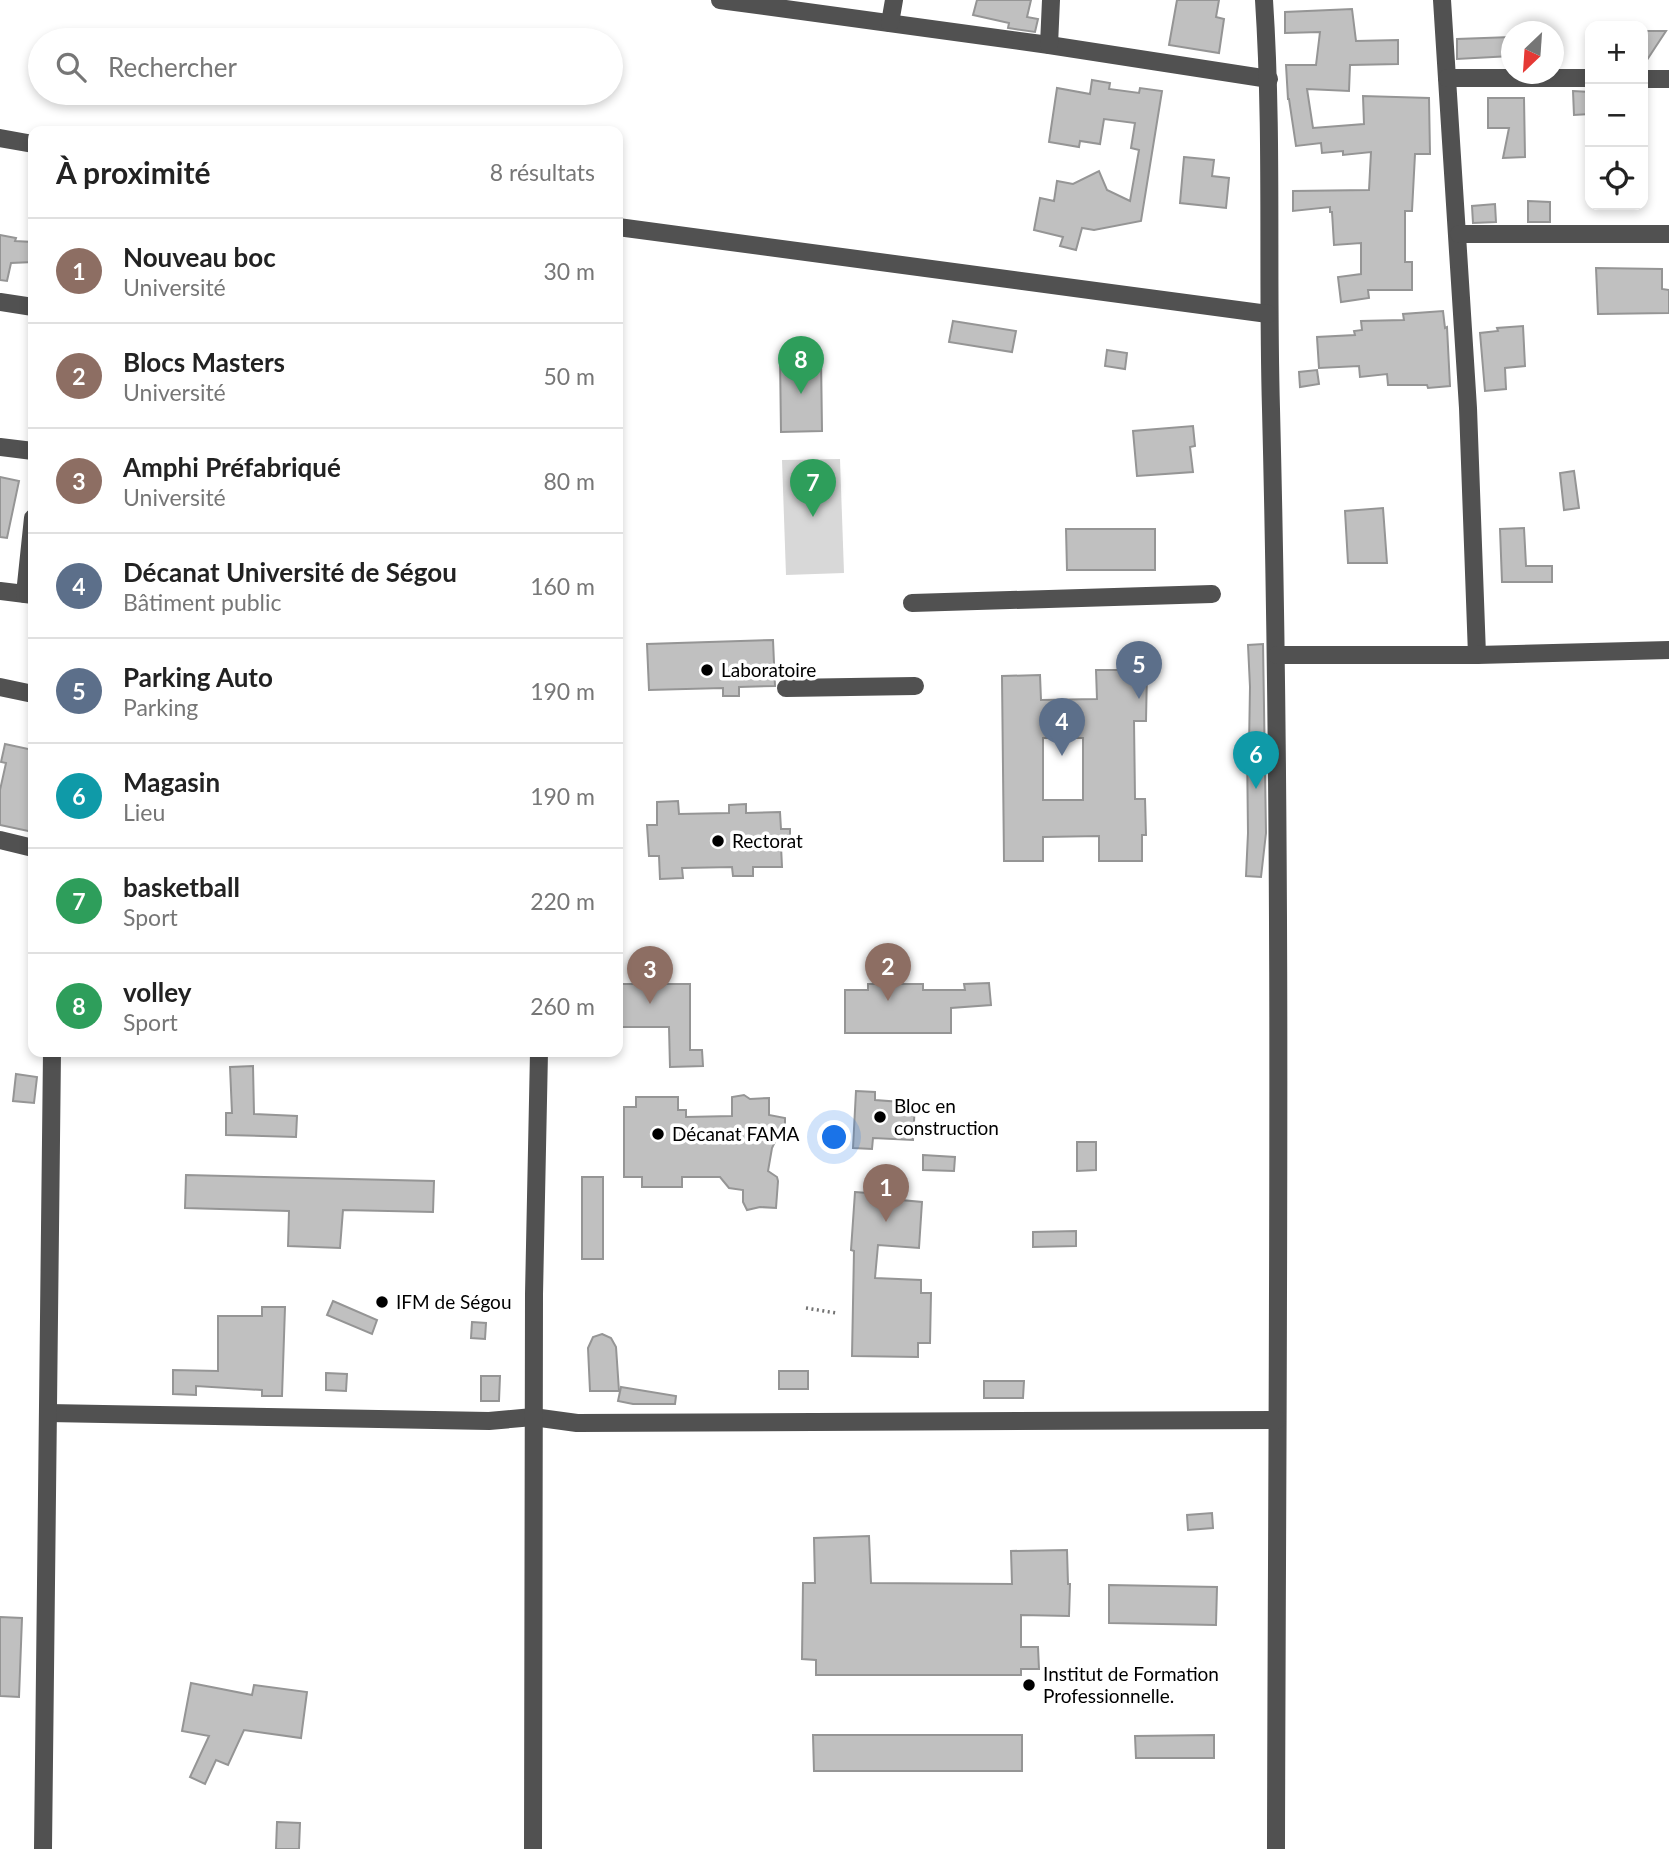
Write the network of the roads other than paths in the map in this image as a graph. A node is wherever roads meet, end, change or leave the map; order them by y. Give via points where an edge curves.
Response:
1 (720, 0) edge
2 (894, 0) edge
3 (1051, 0) edge
4 (1264, 0) edge
5 (1442, 0) edge
6 (744, 2) edge
7 (890, 23) junction
8 (1049, 45) junction
9 (1447, 78) junction
10 (1585, 78) edge
11 (1269, 79) junction
12 (1648, 79) edge
13 (1669, 79) edge
14 (0, 138) edge
15 (28, 143) edge
16 (623, 228) edge
17 (1459, 234) junction
18 (1669, 234) edge
19 (0, 302) edge
20 (28, 306) edge
21 (1268, 314) junction
22 (0, 447) edge
23 (28, 450) edge
24 (0, 591) edge
25 (1212, 594) dead end
26 (28, 595) edge
27 (912, 603) dead end
28 (1669, 650) edge
29 (1277, 655) junction
30 (1476, 655) junction
31 (915, 686) dead end
32 (0, 687) edge
33 (786, 688) dead end
34 (28, 693) edge
35 (0, 840) edge
36 (28, 847) edge
37 (52, 1057) edge
38 (539, 1057) edge
39 (48, 1413) junction
40 (533, 1417) junction
41 (1277, 1420) junction
42 (43, 1849) edge
43 (533, 1849) edge
44 (1276, 1849) edge

1 - 6 street
2 - 7 street
3 - 8 street
4 - 11 street
5 - 9 street
6 - 7 street
7 - 8 street
8 - 11 street
9 - 10 street
9 - 17 street
11 - 21 street
12 - 13 street
14 - 15 street
16 - 21 street
17 - 18 street
17 - 30 street
19 - 20 street
21 - 29 street
22 - 23 street
24 - 26 street
25 - 27 street
28 - 30 street
29 - 30 street
29 - 41 street
31 - 33 street
32 - 34 street
35 - 36 street
37 - 39 street
38 - 40 street
39 - 40 street via 489,1421
39 - 42 street
40 - 41 street via 578,1423
40 - 43 street
41 - 44 street

